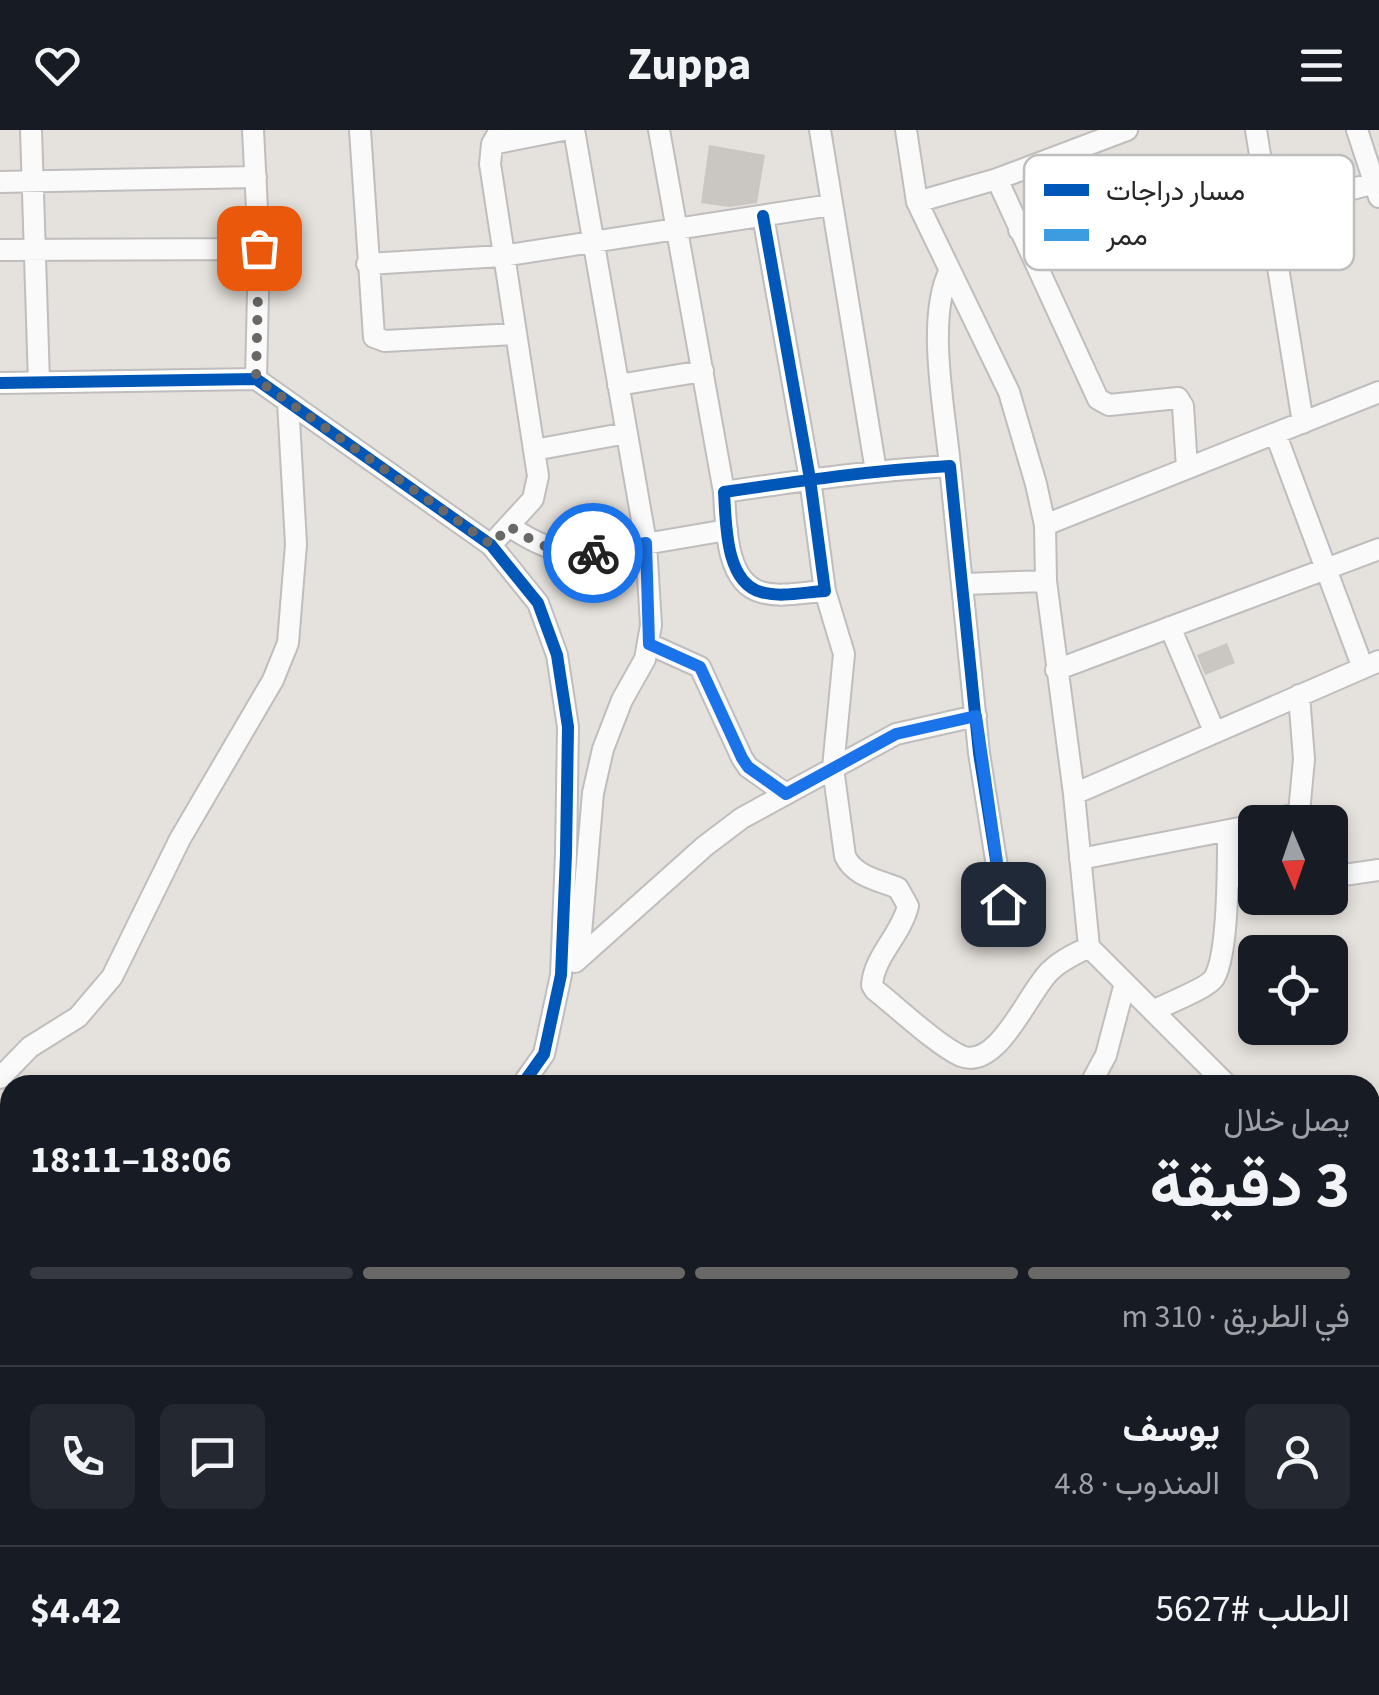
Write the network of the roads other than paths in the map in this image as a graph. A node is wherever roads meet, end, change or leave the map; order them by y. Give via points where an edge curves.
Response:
1 (31, 130) edge
2 (254, 130) edge
3 (360, 130) edge
4 (563, 130) edge
5 (574, 130) edge
6 (659, 130) edge
7 (820, 130) edge
8 (906, 130) edge
9 (1127, 130) edge
10 (1256, 130) edge
11 (1357, 130) edge
12 (496, 137) edge
13 (1061, 155) edge
14 (1260, 155) edge
15 (1024, 169) edge
16 (256, 177) junction
17 (997, 179) junction
18 (0, 182) edge
19 (31, 182) junction
20 (1377, 190) edge
21 (917, 202) junction
22 (831, 206) junction
23 (763, 216) junction
24 (679, 229) junction
25 (1020, 230) junction
26 (1024, 230) edge
27 (1024, 239) edge
28 (593, 242) junction
29 (259, 248) junction
30 (36, 249) junction
31 (0, 250) edge
32 (502, 256) junction
33 (367, 264) junction
34 (1038, 270) edge
35 (1279, 270) edge
36 (949, 272) junction
37 (516, 334) junction
38 (703, 372) junction
39 (256, 379) junction
40 (39, 382) junction
41 (0, 383) edge
42 (618, 385) junction
43 (1379, 392) edge
44 (288, 402) junction
45 (1302, 423) junction
46 (627, 433) junction
47 (1276, 435) junction
48 (534, 450) junction
49 (950, 466) junction
50 (1187, 468) junction
51 (876, 471) junction
52 (810, 479) junction
53 (724, 492) junction
54 (1045, 525) junction
55 (509, 526) junction
56 (727, 530) junction
57 (646, 543) junction
58 (492, 545) junction
59 (1379, 549) edge
60 (1324, 570) junction
61 (1046, 581) junction
62 (964, 584) junction
63 (825, 590) junction
64 (1170, 627) junction
65 (649, 644) junction
66 (1371, 664) edge
67 (1056, 670) junction
68 (1299, 695) junction
69 (976, 716) junction
70 (1214, 730) junction
71 (833, 768) junction
72 (786, 794) junction
73 (1074, 794) junction
74 (1305, 805) edge
75 (1238, 829) edge
76 (1228, 831) junction
77 (1080, 859) junction
78 (1379, 870) edge
79 (1348, 874) edge
80 (1228, 875) junction
81 (1238, 877) edge
82 (1003, 904) dead end
83 (1089, 947) junction
84 (579, 958) junction
85 (561, 974) junction
86 (1125, 983) junction
87 (1153, 1011) junction
88 (544, 1054) junction
89 (3, 1075) edge
90 (529, 1075) edge
91 (543, 1075) edge
92 (1095, 1075) edge
93 (1217, 1075) edge

1 - 19 street
2 - 16 street
3 - 33 street
4 - 12 street
5 - 28 street
6 - 24 street
7 - 22 street
8 - 21 street
9 - 13 street
10 - 14 street
11 - 20 street
12 - 32 street via 490,164
15 - 17 street
16 - 19 street
16 - 29 street
17 - 21 street
17 - 25 street
18 - 19 street
19 - 30 street
21 - 36 street
22 - 23 street
22 - 51 street
23 - 24 street
23 - 52 street
24 - 28 street
24 - 38 street
25 - 26 street
25 - 27 street
28 - 32 street
28 - 42 street
29 - 30 street
29 - 39 street
30 - 31 street
30 - 40 street
32 - 33 street
32 - 37 street
33 - 37 street via 371,330 378,340
34 - 50 street via 1098,399 1109,405 1178,398
35 - 45 street
36 - 49 street via 938,329
36 - 54 street via 1009,392
37 - 48 street
38 - 42 street
38 - 53 street
39 - 40 street
39 - 44 street
40 - 41 street
42 - 46 street
43 - 45 street
44 - 58 street
44 - 89 street via 295,563 288,643 273,680 180,838 112,977 78,1016 30,1047
45 - 47 street
46 - 48 street
46 - 57 street
47 - 50 street
47 - 60 street
48 - 55 street via 538,487
49 - 51 street
49 - 62 street
50 - 54 street
51 - 52 street
52 - 53 street
52 - 63 street
53 - 56 street
54 - 61 street
55 - 57 street via 564,553
55 - 58 street
56 - 57 street
56 - 63 street via 736,572 756,591
57 - 65 street
58 - 85 street via 538,604 557,655 568,728
59 - 60 street
60 - 64 street
60 - 66 street
61 - 62 street
61 - 67 street
62 - 69 street
63 - 71 street via 844,654
64 - 67 street
64 - 70 street
65 - 72 street via 700,667 748,767
65 - 84 street via 603,749 593,793
66 - 68 street
67 - 73 street
68 - 70 street
68 - 74 street
69 - 71 street via 896,734
69 - 82 street
70 - 73 street
71 - 72 street
71 - 83 street via 850,866 898,888 908,906 872,985 958,1055 980,1058 990,1052 1051,970
72 - 84 street via 704,846
73 - 77 street
75 - 76 street
76 - 77 street
76 - 80 street
77 - 83 street
78 - 79 street
80 - 81 street
80 - 87 street via 1213,980
83 - 86 street
84 - 85 street
85 - 88 street
86 - 87 street
86 - 92 street
87 - 93 street
88 - 90 street
88 - 91 street

